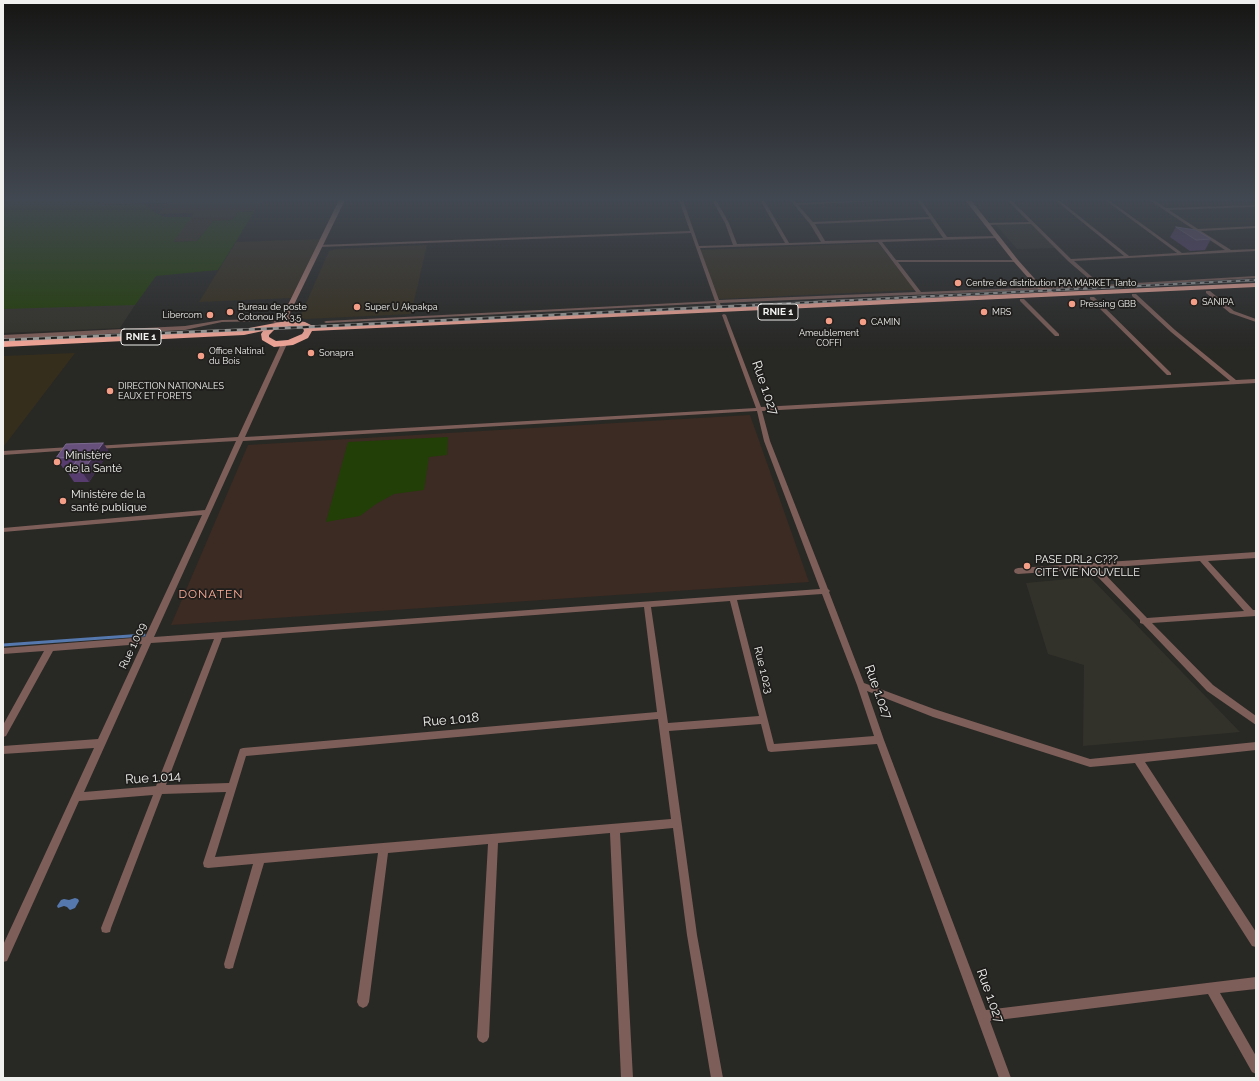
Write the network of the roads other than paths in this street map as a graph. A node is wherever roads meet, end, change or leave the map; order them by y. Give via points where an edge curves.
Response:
1 (317, 250) edge
2 (699, 250) edge
3 (887, 250) edge
4 (1007, 250) edge
5 (1060, 250) edge
6 (1120, 250) edge
7 (1176, 250) edge
8 (1244, 250) edge
9 (1229, 251) joint
10 (1181, 254) junction
11 (1127, 256) junction
12 (1070, 260) junction
13 (896, 261) junction
14 (1016, 261) junction
15 (1256, 277) edge
16 (1256, 285) edge
17 (1100, 286) junction
18 (1040, 288) junction
19 (1256, 290) edge
20 (1208, 292) junction
21 (919, 293) junction
22 (1054, 295) junction
23 (1134, 295) junction
24 (1092, 298) junction
25 (1022, 300) junction
26 (721, 309) junction
27 (1256, 321) edge
28 (326, 322) dead end
29 (283, 324) junction
30 (307, 327) junction
31 (1057, 335) dead end
32 (3, 337) edge
33 (301, 338) junction
34 (267, 341) junction
35 (3, 344) edge
36 (284, 344) junction
37 (3, 350) edge
38 (1169, 374) dead end
39 (1256, 381) edge
40 (1235, 382) junction
41 (759, 409) junction
42 (240, 439) junction
43 (90, 448) edge
44 (74, 449) edge
45 (3, 453) edge
46 (206, 512) junction
47 (3, 530) edge
48 (1256, 555) edge
49 (1202, 559) junction
50 (1092, 566) junction
51 (1018, 571) dead end
52 (826, 591) junction
53 (733, 598) junction
54 (647, 604) junction
55 (1253, 613) edge
56 (1143, 621) junction
57 (218, 636) junction
58 (148, 641) junction
59 (50, 648) junction
60 (3, 651) edge
61 (862, 685) junction
62 (662, 715) junction
63 (764, 720) junction
64 (1256, 721) edge
65 (664, 727) junction
66 (3, 733) edge
67 (880, 740) junction
68 (101, 743) junction
69 (1256, 746) edge
70 (3, 750) edge
71 (1138, 758) junction
72 (232, 787) junction
73 (160, 790) junction
74 (76, 797) junction
75 (676, 823) junction
76 (616, 829) junction
77 (493, 839) junction
78 (384, 849) junction
79 (260, 859) junction
80 (106, 928) dead end
81 (1256, 942) edge
82 (3, 956) edge
83 (229, 964) dead end
84 (1256, 983) edge
85 (1211, 989) junction
86 (363, 1002) dead end
87 (982, 1016) junction
88 (483, 1037) dead end
89 (1256, 1068) edge
90 (627, 1078) edge
91 (717, 1078) edge
92 (1005, 1078) edge

1 - 29 street
2 - 26 street, Rue 1.027
3 - 13 street
4 - 14 street
5 - 12 street
6 - 11 street
7 - 10 street
8 - 9 street
9 - 10 street
10 - 11 street
11 - 12 street
12 - 17 street
13 - 14 street
13 - 21 street
14 - 18 street
15 - 17 street
16 - 22 highway, RNIE 1
17 - 18 street
18 - 21 street
18 - 22 street
19 - 20 highway, RNIE 1
20 - 23 highway, RNIE 1
20 - 27 street via 1232,312
21 - 26 street
22 - 26 highway, RNIE 1
23 - 24 highway, RNIE 1
23 - 40 street
24 - 25 highway, RNIE 1
24 - 38 street
25 - 26 highway, RNIE 1
25 - 31 street
26 - 28 street
26 - 30 highway, RNIE 1
26 - 33 highway, RNIE 1 via 329,333
26 - 41 street, Rue 1.027
29 - 30 highway, RNIE 1 via 302,324
29 - 32 street via 269,320 222,322 185,328
29 - 34 highway via 265,334
29 - 35 highway, RNIE 1 via 244,332
30 - 33 highway via 307,333
33 - 36 highway, RNIE 1
34 - 36 highway, RNIE 1
34 - 37 highway, RNIE 1 via 234,339
36 - 42 street, Rue 1.009
39 - 40 street
40 - 41 street
41 - 42 street
41 - 52 street, Rue 1.027 via 767,441
42 - 43 street
42 - 46 street, Rue 1.009
44 - 45 street
46 - 47 street
46 - 58 street, Rue 1.009
48 - 49 street
49 - 50 street
49 - 55 street
50 - 51 street
50 - 56 street
52 - 53 street
52 - 61 street, Rue 1.027
53 - 54 street
53 - 63 street, Rue 1.023
54 - 57 street
54 - 62 street
55 - 56 street
56 - 64 street via 1210,688
57 - 58 street
57 - 73 street
58 - 59 street
58 - 68 street, Rue 1.009
59 - 60 street
59 - 66 street
61 - 67 street, Rue 1.027
61 - 71 street via 933,713 1090,763
62 - 65 street
62 - 72 street, Rue 1.018 via 243,752
63 - 65 street
63 - 67 street, Rue 1.023 via 771,748
65 - 75 street
67 - 87 street, Rue 1.027
68 - 70 street
68 - 74 street, Rue 1.009
69 - 71 street
71 - 81 street
72 - 73 street, Rue 1.014
72 - 79 street via 208,863
73 - 74 street, Rue 1.014
73 - 80 street
74 - 82 street, Rue 1.009
75 - 76 street
75 - 91 street
76 - 77 street
76 - 90 street
77 - 78 street
77 - 88 street
78 - 79 street
78 - 86 street
79 - 83 street
84 - 85 street
85 - 87 street
85 - 89 street
87 - 92 street, Rue 1.027

